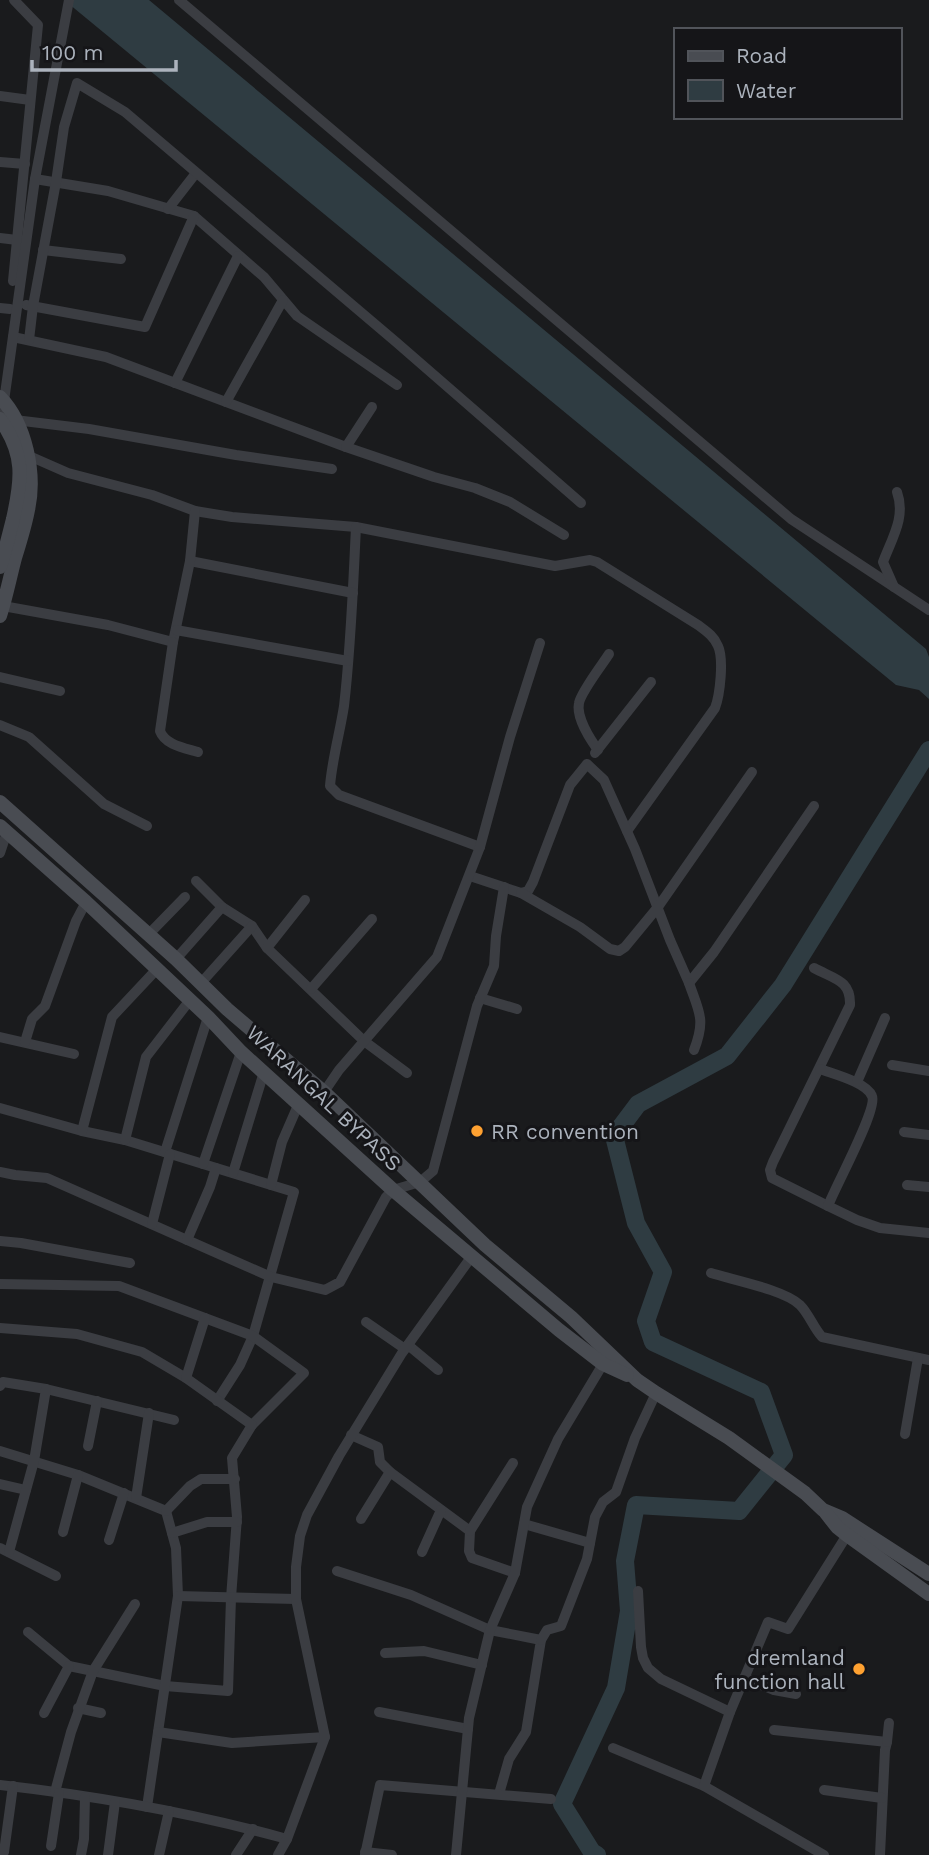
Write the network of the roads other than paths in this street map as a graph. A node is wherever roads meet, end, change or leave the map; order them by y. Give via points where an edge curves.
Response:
1 (15, 0) edge
2 (179, 0) edge
3 (69, 2) edge
4 (0, 96) edge
5 (30, 100) junction
6 (0, 162) edge
7 (25, 164) junction
8 (196, 173) junction
9 (35, 179) junction
10 (56, 182) junction
11 (168, 209) junction
12 (194, 216) junction
13 (0, 238) edge
14 (17, 240) junction
15 (43, 250) junction
16 (237, 256) junction
17 (121, 259) dead end
18 (283, 300) junction
19 (33, 306) junction
20 (9, 307) edge
21 (13, 337) junction
22 (29, 340) junction
23 (0, 381) edge
24 (175, 383) junction
25 (397, 385) dead end
26 (1, 402) edge
27 (226, 402) junction
28 (372, 407) dead end
29 (0, 419) edge
30 (15, 420) junction
31 (346, 447) junction
32 (27, 455) junction
33 (332, 468) dead end
34 (897, 492) dead end
35 (581, 503) dead end
36 (195, 511) junction
37 (356, 527) junction
38 (564, 535) dead end
39 (4, 542) edge
40 (190, 561) junction
41 (0, 567) edge
42 (894, 587) junction
43 (353, 593) junction
44 (929, 610) edge
45 (2, 611) edge
46 (176, 629) junction
47 (173, 642) junction
48 (540, 643) dead end
49 (609, 654) dead end
50 (348, 660) junction
51 (0, 677) edge
52 (651, 682) dead end
53 (60, 691) dead end
54 (0, 724) edge
55 (597, 750) junction
56 (198, 752) dead end
57 (587, 764) junction
58 (752, 772) dead end
59 (0, 802) edge
60 (814, 806) dead end
61 (147, 827) dead end
62 (4, 829) edge
63 (627, 831) junction
64 (480, 847) junction
65 (0, 853) edge
66 (470, 876) junction
67 (196, 881) dead end
68 (504, 887) junction
69 (521, 893) junction
70 (185, 897) dead end
71 (305, 900) dead end
72 (86, 902) junction
73 (657, 906) junction
74 (222, 907) junction
75 (372, 919) dead end
76 (252, 926) junction
77 (148, 935) junction
78 (267, 948) junction
79 (176, 959) junction
80 (814, 968) dead end
81 (157, 969) junction
82 (201, 983) junction
83 (689, 983) junction
84 (311, 989) junction
85 (480, 998) junction
86 (190, 1000) junction
87 (517, 1009) dead end
88 (208, 1017) junction
89 (886, 1018) dead end
90 (0, 1037) edge
91 (364, 1041) junction
92 (25, 1042) junction
93 (694, 1050) dead end
94 (241, 1052) junction
95 (74, 1054) dead end
96 (892, 1065) dead end
97 (820, 1069) junction
98 (929, 1071) edge
99 (264, 1072) junction
100 (407, 1073) dead end
101 (857, 1082) junction
102 (324, 1092) junction
103 (299, 1103) junction
104 (0, 1108) edge
105 (82, 1131) junction
106 (904, 1132) dead end
107 (929, 1135) edge
108 (125, 1140) junction
109 (167, 1153) junction
110 (203, 1164) junction
111 (216, 1168) junction
112 (0, 1172) edge
113 (233, 1173) junction
114 (420, 1182) junction
115 (271, 1185) junction
116 (907, 1185) dead end
117 (929, 1187) edge
118 (387, 1196) junction
119 (828, 1206) junction
120 (152, 1224) junction
121 (929, 1233) edge
122 (187, 1240) junction
123 (0, 1241) edge
124 (472, 1256) junction
125 (130, 1263) dead end
126 (712, 1273) dead end
127 (271, 1277) junction
128 (0, 1284) edge
129 (205, 1318) junction
130 (366, 1322) dead end
131 (0, 1328) edge
132 (253, 1336) junction
133 (407, 1347) junction
134 (923, 1359) edge
135 (603, 1364) junction
136 (438, 1370) dead end
137 (186, 1378) junction
138 (638, 1380) junction
139 (0, 1386) edge
140 (46, 1389) junction
141 (656, 1393) junction
142 (97, 1401) junction
143 (218, 1401) junction
144 (149, 1413) junction
145 (174, 1420) dead end
146 (252, 1425) junction
147 (905, 1434) dead end
148 (351, 1435) junction
149 (88, 1446) dead end
150 (0, 1451) edge
151 (34, 1461) junction
152 (513, 1463) dead end
153 (390, 1472) junction
154 (78, 1475) junction
155 (235, 1479) junction
156 (0, 1483) edge
157 (26, 1490) junction
158 (124, 1493) junction
159 (136, 1498) junction
160 (441, 1510) junction
161 (823, 1510) junction
162 (166, 1511) junction
163 (361, 1519) dead end
164 (237, 1522) junction
165 (524, 1524) junction
166 (470, 1531) junction
167 (63, 1532) dead end
168 (172, 1533) junction
169 (847, 1535) junction
170 (108, 1540) dead end
171 (590, 1544) junction
172 (4, 1550) edge
173 (422, 1552) dead end
174 (337, 1571) dead end
175 (515, 1573) junction
176 (929, 1574) edge
177 (56, 1576) dead end
178 (638, 1591) dead end
179 (929, 1594) edge
180 (178, 1596) junction
181 (231, 1598) junction
182 (296, 1599) junction
183 (135, 1604) dead end
184 (490, 1630) junction
185 (28, 1632) dead end
186 (541, 1640) junction
187 (385, 1654) dead end
188 (482, 1665) junction
189 (69, 1666) junction
190 (93, 1671) junction
191 (744, 1678) junction
192 (165, 1686) junction
193 (796, 1694) dead end
194 (78, 1709) junction
195 (379, 1712) dead end
196 (730, 1712) junction
197 (44, 1713) dead end
198 (101, 1713) dead end
199 (889, 1723) dead end
200 (468, 1729) junction
201 (774, 1730) dead end
202 (159, 1732) junction
203 (325, 1737) junction
204 (887, 1742) junction
205 (613, 1748) dead end
206 (0, 1785) edge
207 (13, 1786) junction
208 (704, 1786) junction
209 (824, 1790) dead end
210 (462, 1791) junction
211 (57, 1793) junction
212 (499, 1794) junction
213 (85, 1797) junction
214 (882, 1798) junction
215 (551, 1799) dead end
216 (115, 1802) junction
217 (147, 1807) junction
218 (169, 1811) junction
219 (253, 1829) junction
220 (287, 1839) junction
221 (51, 1846) dead end
222 (4, 1852) dead end
223 (365, 1854) edge
224 (81, 1855) edge
225 (108, 1855) edge
226 (159, 1855) edge
227 (236, 1855) edge
228 (278, 1855) edge
229 (392, 1855) edge
230 (456, 1855) edge
231 (824, 1855) edge
232 (880, 1855) edge

1 - 5 street via 38,25
2 - 42 street via 791,519
3 - 9 street
4 - 5 street
5 - 7 street
6 - 7 street
7 - 14 street
8 - 10 street via 125,112 77,83 64,127
8 - 11 street
8 - 35 street
9 - 10 street
9 - 20 street
10 - 11 street
10 - 15 street
11 - 12 street
12 - 16 street
12 - 19 street via 145,327
13 - 14 street
14 - 20 street
15 - 17 street
15 - 19 street
16 - 18 street
16 - 24 street
18 - 25 street via 297,316
18 - 27 street
19 - 20 street
19 - 22 street
20 - 21 street
20 - 23 street
21 - 22 street
21 - 26 street
22 - 24 street via 106,357
24 - 27 street
26 - 30 main road
27 - 31 street
28 - 31 street
29 - 39 main road via 10,433 19,463 19,492
30 - 32 main road
30 - 33 street
31 - 38 street via 510,502
32 - 36 street via 68,473
32 - 45 main road via 28,509
34 - 42 street via 902,505 900,519 883,562
36 - 37 street
36 - 40 street
37 - 43 street
37 - 63 street via 555,566 597,562 713,637 720,649 715,709
39 - 41 main road
40 - 43 street
40 - 46 street
42 - 44 street
43 - 50 street
45 - 47 street via 108,625
46 - 47 street
46 - 50 street
47 - 56 street via 161,736
48 - 64 street
49 - 55 street via 578,704
50 - 64 street via 330,786 339,795
51 - 53 street
52 - 55 street
54 - 61 street via 29,737 104,804
55 - 57 street
57 - 63 street via 604,780
57 - 69 street via 570,785 533,882
58 - 73 street
59 - 77 main road
60 - 83 street
62 - 65 street
62 - 72 main road, WARANGAL BYPASS
63 - 73 street
64 - 66 street
66 - 68 street
66 - 91 street via 437,957
67 - 74 street
68 - 69 street
68 - 85 street via 494,966
69 - 73 street via 614,951 625,947
70 - 77 street
71 - 78 street
72 - 81 main road, WARANGAL BYPASS
72 - 92 street via 45,1006 32,1019
73 - 83 street
74 - 76 street
74 - 79 street
75 - 84 street
76 - 78 street
76 - 82 street
77 - 79 main road
78 - 84 street
79 - 82 main road
80 - 97 street via 844,984 850,996 850,1006
81 - 86 main road, WARANGAL BYPASS
81 - 105 street via 112,1017
82 - 102 main road
83 - 93 street via 701,1016
84 - 91 street
85 - 87 street
85 - 114 street via 433,1171
86 - 88 main road, WARANGAL BYPASS
86 - 108 street via 146,1057
88 - 94 main road, WARANGAL BYPASS
88 - 109 street
89 - 101 street
90 - 92 street
91 - 100 street
91 - 102 street
92 - 95 street
94 - 99 main road, WARANGAL BYPASS
94 - 110 street
96 - 98 street
97 - 101 street
97 - 119 street via 770,1174
99 - 103 main road, WARANGAL BYPASS
99 - 113 street
101 - 119 street via 870,1093 873,1104
102 - 114 main road
103 - 115 street
103 - 118 main road, WARANGAL BYPASS
104 - 105 street
105 - 108 street
106 - 107 street
108 - 109 street
109 - 110 street
109 - 120 street
110 - 111 street
111 - 113 street
111 - 122 street
112 - 120 street via 47,1178
113 - 115 street
114 - 118 street
114 - 138 main road
115 - 127 street via 294,1192
116 - 117 street
118 - 124 main road, WARANGAL BYPASS
118 - 127 street via 340,1282 325,1290
119 - 121 street via 880,1228
120 - 122 street
122 - 127 street
123 - 125 street
124 - 133 street
124 - 135 main road, WARANGAL BYPASS
126 - 134 street via 797,1302 822,1337
127 - 132 street
128 - 129 street via 119,1286
129 - 132 street
129 - 137 street
130 - 133 street
131 - 137 street via 77,1334 142,1352
132 - 143 street
132 - 146 street via 304,1373
133 - 136 street
133 - 148 street
134 - 147 street
135 - 138 main road, WARANGAL BYPASS
135 - 165 street via 558,1439 527,1507
137 - 143 street
138 - 141 main road
139 - 140 street via 3,1382
140 - 142 street
140 - 151 street
141 - 161 main road via 729,1438
141 - 171 street via 616,1492 603,1502 595,1517
142 - 144 street
142 - 149 street
143 - 146 street
144 - 145 street
144 - 159 street
146 - 155 street via 232,1458
148 - 153 street via 378,1447 380,1462
148 - 182 street via 307,1515 300,1536
150 - 151 street
151 - 154 street
151 - 157 street
152 - 166 street
153 - 160 street
153 - 163 street
154 - 158 street
154 - 167 street
155 - 162 street via 201,1479
155 - 164 street
156 - 157 street
157 - 172 street
158 - 159 street
158 - 170 street
159 - 162 street
160 - 166 street
160 - 173 street
161 - 169 main road
161 - 176 main road
162 - 168 street
164 - 168 street via 207,1521
164 - 181 street
165 - 171 street
165 - 175 street
166 - 175 street via 472,1558
168 - 180 street
169 - 179 main road
169 - 191 street via 788,1629 768,1622
171 - 186 street via 561,1626 547,1630
172 - 177 street
174 - 184 street via 411,1595
175 - 184 street
178 - 196 street via 641,1647 648,1668 661,1679
180 - 181 street
180 - 192 street
181 - 182 street
181 - 192 street via 228,1691
182 - 203 street
183 - 190 street
184 - 186 street
184 - 188 street
185 - 189 street
186 - 212 street via 526,1732 509,1759
187 - 188 street via 424,1651
188 - 200 street
189 - 190 street
189 - 197 street
190 - 192 street
190 - 194 street
191 - 193 street
191 - 196 street
192 - 202 street
194 - 198 street
194 - 211 street
195 - 200 street
196 - 208 street
199 - 204 street
200 - 210 street
201 - 204 street
202 - 203 street via 232,1743
202 - 217 street
203 - 220 street
204 - 214 street
205 - 208 street
206 - 207 street
207 - 211 street
207 - 222 street
208 - 231 street
209 - 214 street
210 - 212 street
210 - 223 street via 380,1785
210 - 230 street
211 - 213 street
211 - 221 street
212 - 215 street
213 - 216 street
213 - 224 street
214 - 232 street
216 - 217 street
216 - 225 street
217 - 218 street
218 - 219 street
218 - 226 street
219 - 220 street
219 - 227 street
220 - 228 street
223 - 229 street

